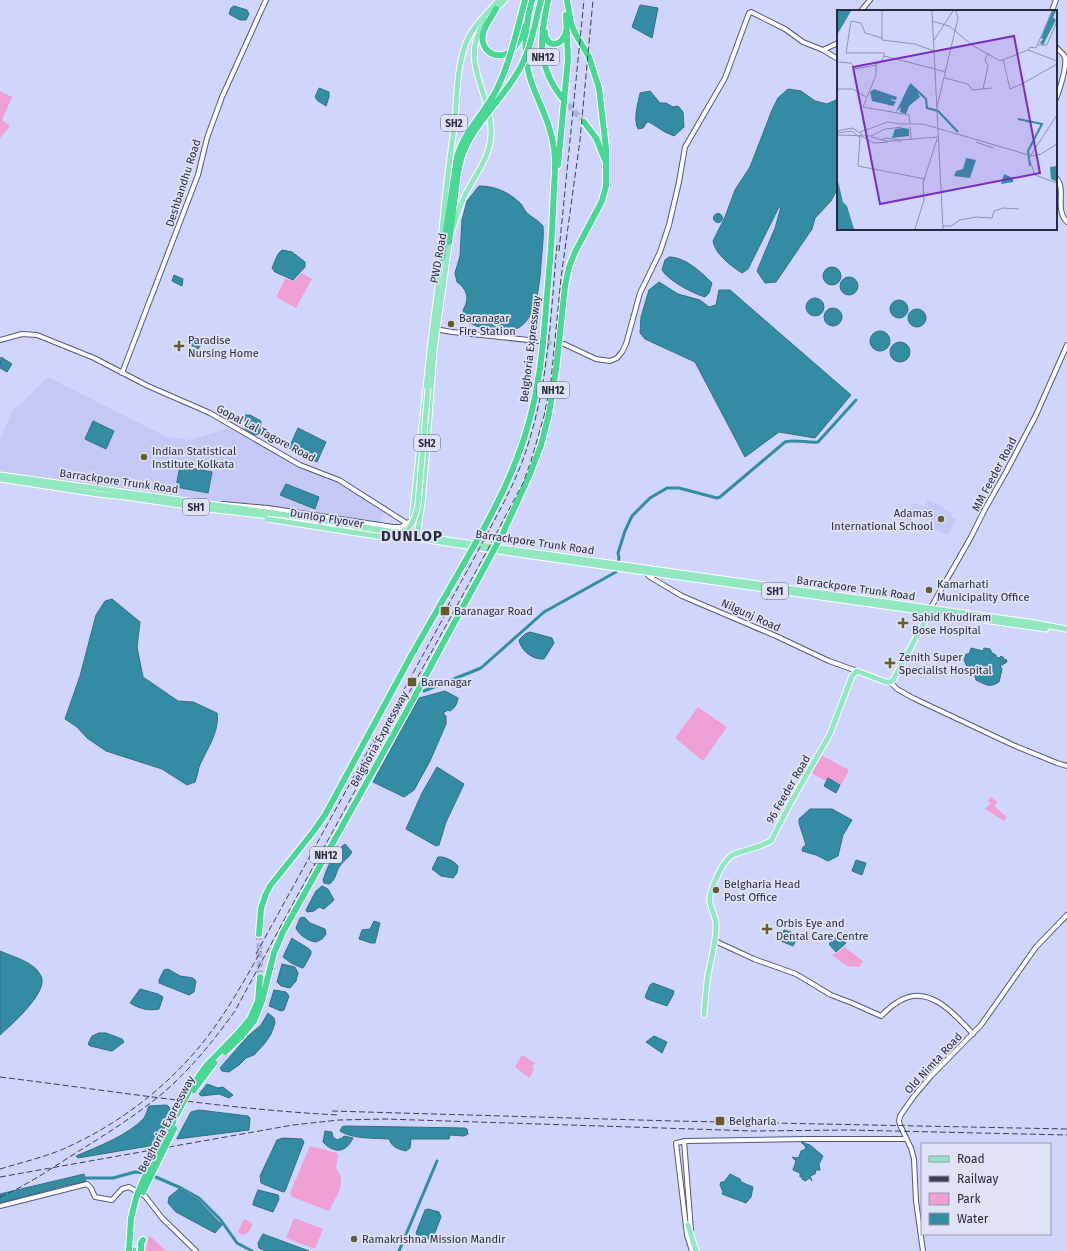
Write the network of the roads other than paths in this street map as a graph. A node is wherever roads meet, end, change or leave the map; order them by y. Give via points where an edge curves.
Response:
1 (266, 0) edge
2 (500, 0) edge
3 (505, 0) edge
4 (541, 0) edge
5 (548, 0) edge
6 (564, 0) edge
7 (567, 0) edge
8 (870, 0) edge
9 (1056, 0) edge
10 (529, 1) edge
11 (496, 9) junction
12 (862, 10) edge
13 (1052, 10) edge
14 (546, 12) junction
15 (567, 21) junction
16 (837, 43) edge
17 (1057, 48) edge
18 (823, 50) junction
19 (837, 58) edge
20 (1057, 96) edge
21 (562, 98) tunnel mouth
22 (584, 122) tunnel mouth
23 (459, 158) junction
24 (606, 170) junction
25 (1057, 179) edge
26 (553, 214) junction
27 (1067, 222) edge
28 (449, 242) junction
29 (442, 258) junction
30 (434, 329) junction
31 (0, 340) edge
32 (538, 341) tunnel mouth
33 (564, 344) tunnel mouth
34 (1067, 345) edge
35 (432, 371) junction
36 (122, 373) junction
37 (0, 474) edge
38 (0, 479) edge
39 (219, 505) junction
40 (248, 513) junction
41 (412, 519) junction
42 (408, 524) junction
43 (409, 536) junction
44 (417, 537) junction
45 (644, 570) junction
46 (930, 611) junction
47 (1067, 629) edge
48 (1067, 632) edge
49 (857, 671) junction
50 (890, 682) junction
51 (1067, 766) edge
52 (1067, 915) edge
53 (259, 934) tunnel mouth
54 (715, 941) junction
55 (260, 977) tunnel mouth
56 (704, 1015) dead end
57 (252, 1020) junction
58 (973, 1034) junction
59 (906, 1139) junction
60 (684, 1141) junction
61 (0, 1206) edge
62 (688, 1226) dead end
63 (143, 1240) dead end
64 (131, 1251) edge
65 (140, 1251) edge
66 (196, 1251) edge
67 (692, 1251) edge
68 (697, 1251) edge
69 (923, 1251) edge

1 - 36 street, Deshbandhu Road via 222,97 195,182
2 - 29 main road, PWD Road / SH2 via 473,30 462,58 441,247
3 - 11 main road, PWD Road / SH2
4 - 23 highway, bridge via 529,50 521,68 472,133
5 - 14 highway, NH12
6 - 15 highway
7 - 24 highway via 570,19 589,57 599,88
8 - 12 street
9 - 13 street
10 - 11 highway via 516,46 507,54 498,56 488,52 482,39
10 - 23 highway, bridge via 499,84 489,103 466,134
10 - 26 highway, NH12 via 526,56 531,81 553,140
11 - 28 main road, PWD Road / SH2 via 481,28 474,51 476,73 490,118 489,148 462,201
14 - 15 highway via 545,34 551,43 557,44 563,40
14 - 21 highway, NH12 via 542,35 543,58 550,81
15 - 26 highway via 568,59
16 - 18 street
17 - 20 street via 1064,55 1065,61
18 - 19 street
18 - 33 street via 803,42 749,12 725,78 685,147 669,225 660,252 640,293 622,352 610,361 592,357
22 - 24 highway, NH12 via 599,145
23 - 28 highway
23 - 29 highway
24 - 57 highway, Belghoria Expressway / NH12, bridge via 602,202 575,252 567,274 549,414 541,445 523,492 420,687 283,932 274,953 262,1001
25 - 27 street via 1061,184 1060,205 1064,220
26 - 53 highway, Belghoria Expressway / NH12, bridge via 538,381 531,414 502,496 325,815 270,886 261,909
28 - 30 main road, PWD Road / SH2
29 - 30 main road, PWD Road / SH2
30 - 32 street
30 - 35 main road, PWD Road / SH2
30 - 41 main road, PWD Road / SH2
31 - 36 street, Gopal Lal Tagore Road via 22,334 38,335
34 - 46 street, MM Feeder Road via 1038,412
35 - 40 main road, Dunlop Flyover, bridge via 428,388 418,504 415,521 405,532 388,537 267,519
35 - 44 main road, PWD Road / SH2 via 426,464
36 - 42 street, Gopal Lal Tagore Road via 210,413 300,465 339,480
37 - 39 main road, Barrackpore Trunk Road / SH1
38 - 40 main road, Barrackpore Trunk Road / SH1
39 - 42 street via 268,508 393,527
39 - 43 main road, Barrackpore Trunk Road / SH1
40 - 43 main road, Barrackpore Trunk Road / SH1
41 - 42 street
41 - 43 main road, PWD Road / SH2
43 - 44 main road, Barrackpore Trunk Road / SH1
44 - 45 main road, Barrackpore Trunk Road / SH1
45 - 46 main road, Barrackpore Trunk Road / SH1
45 - 49 street, Nilgunj Road via 650,577 682,596
46 - 47 main road, Barrackpore Trunk Road / SH1
46 - 48 main road, Barrackpore Trunk Road / SH1
46 - 50 main road via 896,676
49 - 50 main road
49 - 54 main road, 96 Feeder Road via 852,676 830,734 771,841 730,856 721,868 710,897 716,921
50 - 51 street via 913,698 1002,740
52 - 58 street, Old Nimta Road via 1036,947
54 - 56 main road, 96 Feeder Road
54 - 58 street via 796,974 831,995 881,1016 904,998 922,995 938,1002
55 - 57 highway, Belghoria Expressway / NH12 via 258,1001
57 - 64 highway, Belghoria Expressway / NH12, bridge via 206,1066 190,1090 146,1174 131,1218
58 - 59 street, Old Nimta Road via 931,1076 901,1114 898,1121
59 - 60 street
59 - 69 street, Old Nimta Road via 914,1159 916,1200
60 - 67 street via 676,1143 676,1146 686,1228
60 - 68 street via 691,1226
61 - 66 street via 87,1184 90,1185 95,1197 112,1200 122,1189 132,1188 145,1196 162,1218
62 - 68 main road
63 - 65 highway

